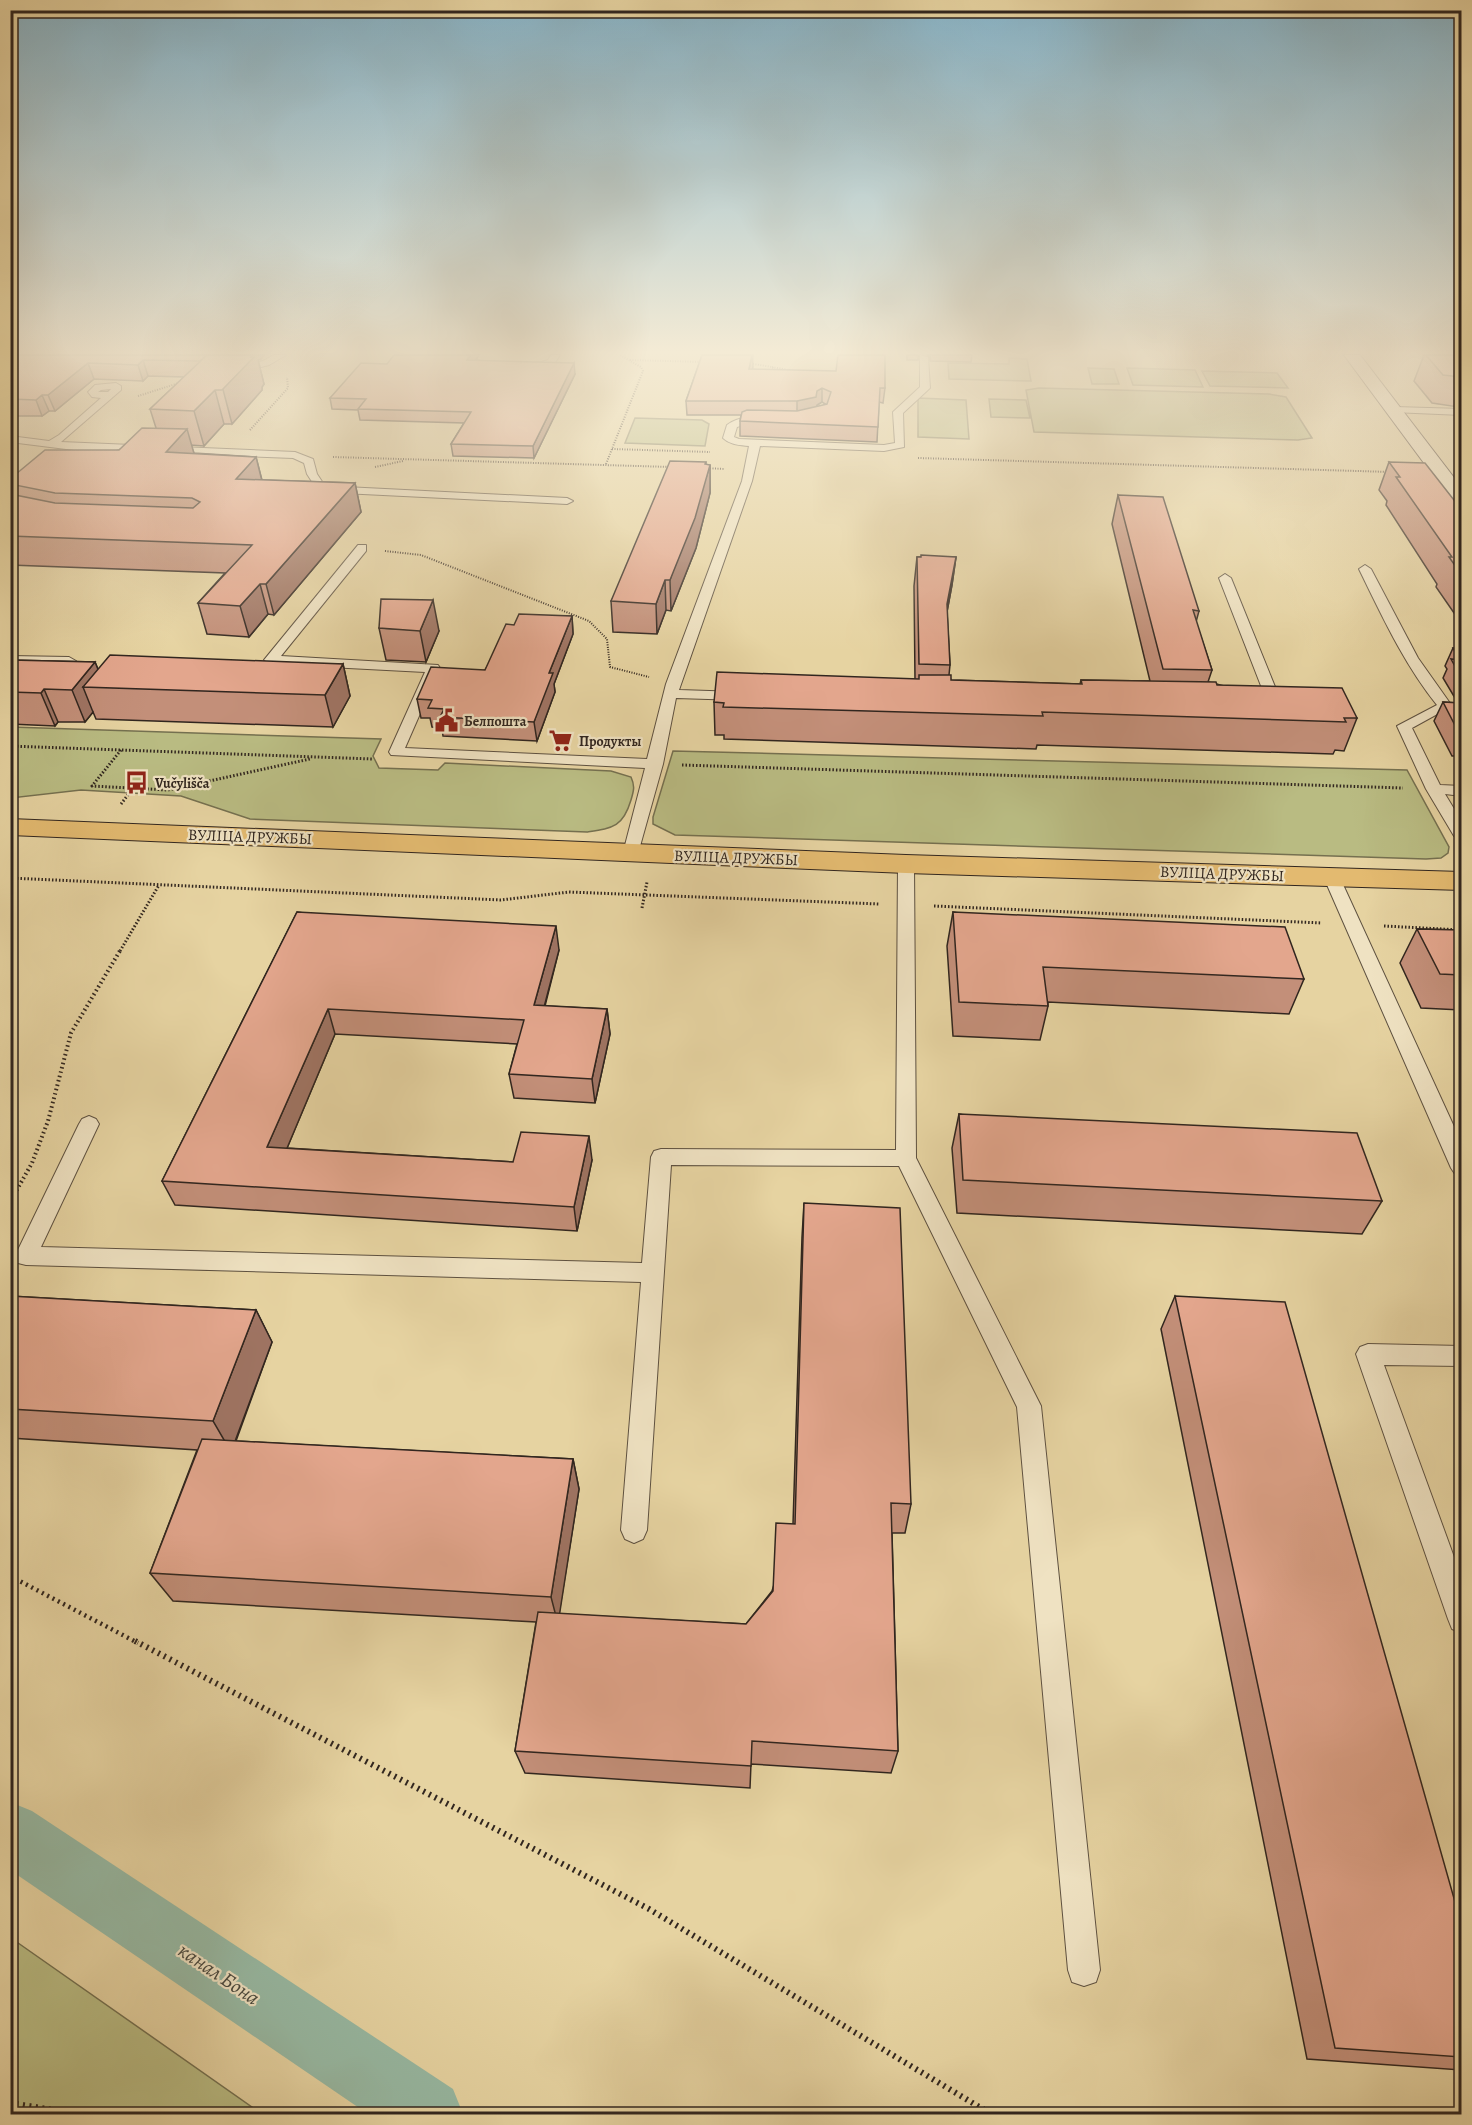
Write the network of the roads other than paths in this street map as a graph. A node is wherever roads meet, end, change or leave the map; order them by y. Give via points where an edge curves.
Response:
1 (272, 454) edge
2 (753, 454) edge
3 (1427, 454) edge
4 (567, 501) dead end
5 (1461, 501) edge
6 (362, 548) road end
7 (1365, 569) dead end
8 (1225, 578) dead end
9 (10, 660) edge
10 (69, 662) edge
11 (672, 689) junction
12 (754, 696) edge
13 (1266, 710) edge
14 (655, 764) junction
15 (1434, 789) junction
16 (1461, 791) edge
17 (10, 827) edge
18 (1461, 836) edge
19 (631, 853) junction
20 (906, 864) junction
21 (1332, 878) junction
22 (1461, 881) edge
23 (89, 1124) dead end
24 (906, 1158) junction
25 (1461, 1168) edge
26 (653, 1273) junction
27 (1461, 1356) edge
28 (634, 1530) dead end
29 (1461, 1619) edge
30 (1084, 1970) dead end

1 - 4 lane via 295,455 309,461 322,489
2 - 11 lane
3 - 5 street
6 - 14 lane via 271,660 433,668 396,752
7 - 15 lane via 1418,669 1446,706 1404,726
8 - 13 lane via 1278,711
9 - 10 lane
11 - 12 lane
11 - 14 lane
14 - 19 lane
15 - 16 lane
15 - 18 lane
17 - 19 main road, ВУЛІЦА ДРУЖБЫ
19 - 20 main road, ВУЛІЦА ДРУЖБЫ
20 - 21 main road, ВУЛІЦА ДРУЖБЫ
20 - 24 lane
21 - 22 main road, ВУЛІЦА ДРУЖБЫ
21 - 25 lane
23 - 26 lane via 27,1256
24 - 26 lane via 662,1157
24 - 30 lane via 1029,1406
26 - 28 lane
27 - 29 lane via 1368,1354

